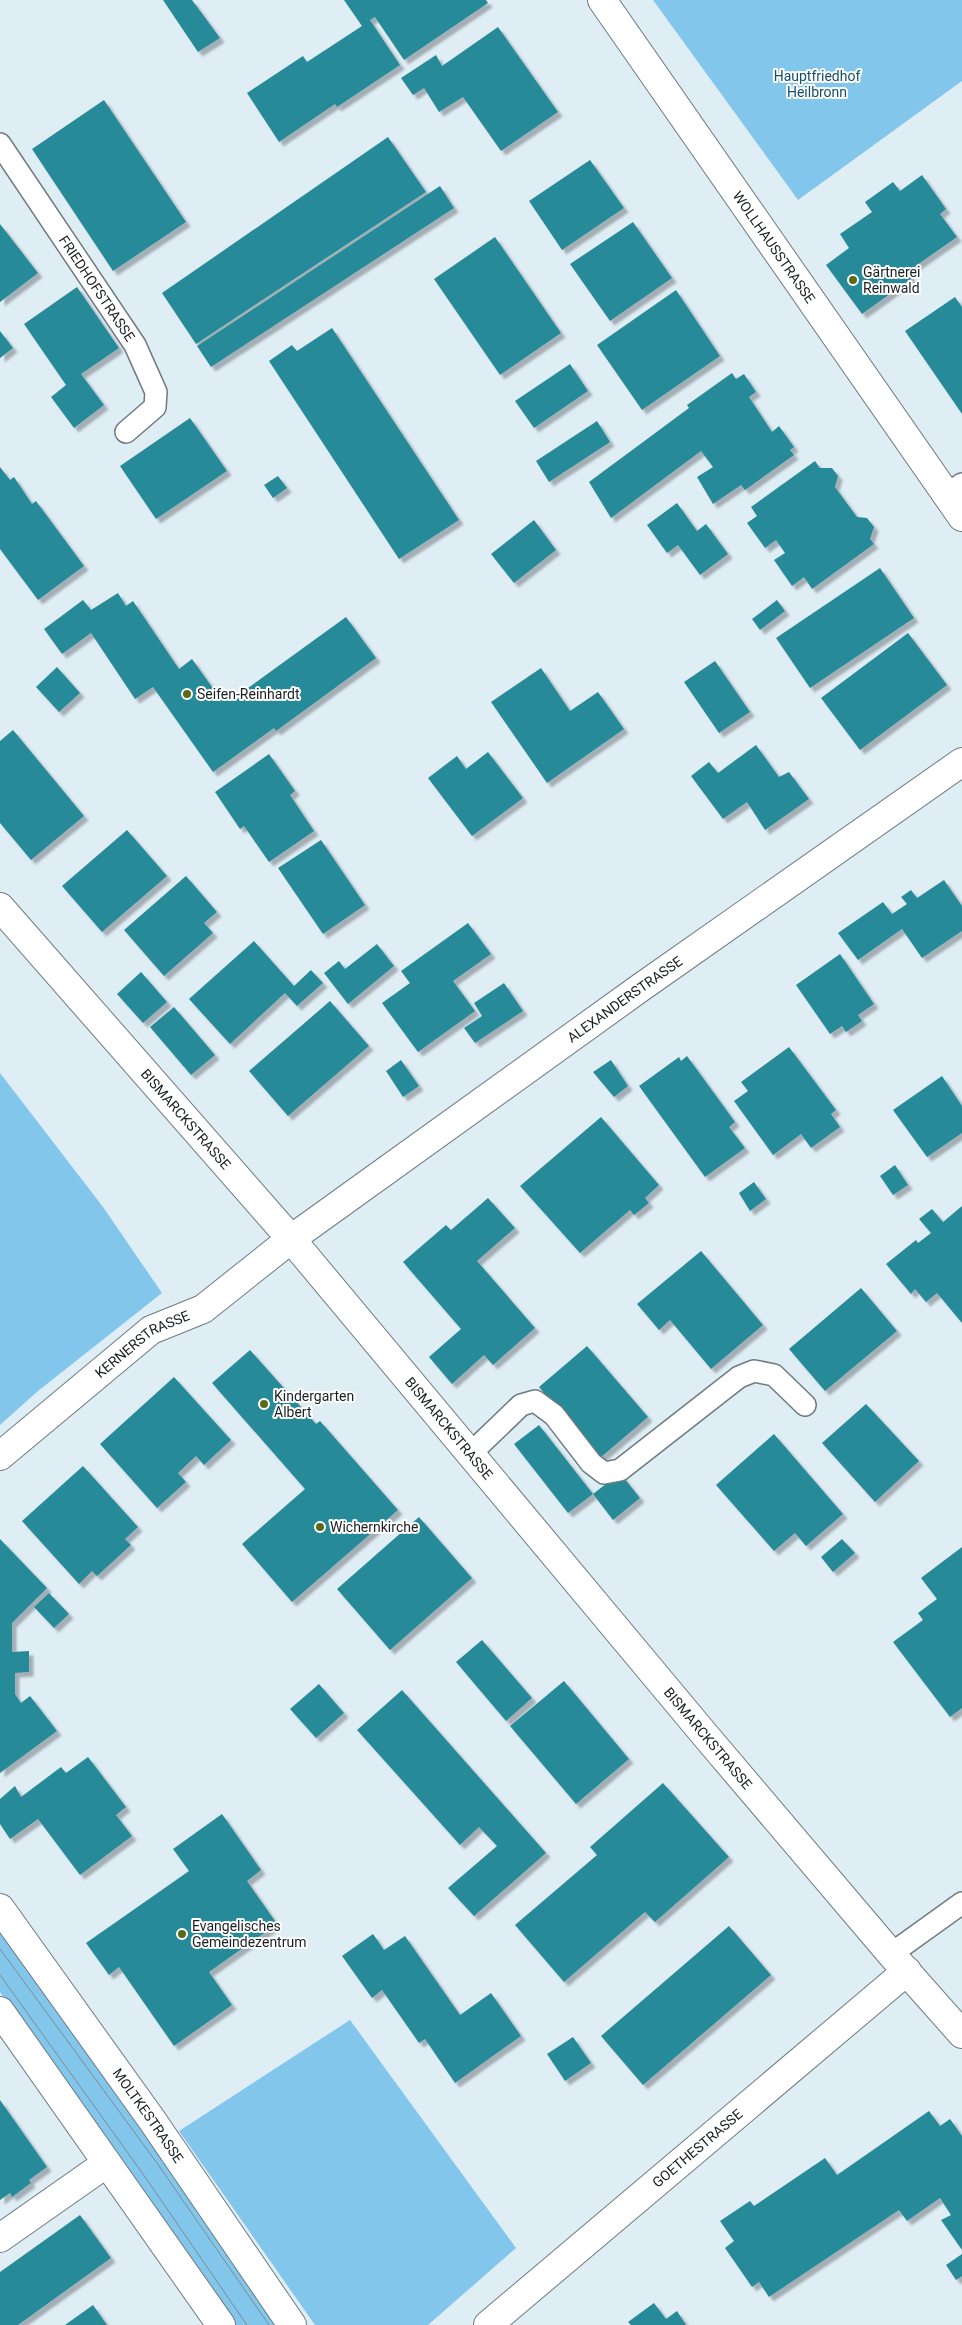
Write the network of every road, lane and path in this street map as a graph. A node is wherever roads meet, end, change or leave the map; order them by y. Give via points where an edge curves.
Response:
1 (602, 0) edge
2 (0, 144) edge
3 (126, 432) dead end
4 (954, 489) edge
5 (962, 517) edge
6 (962, 762) edge
7 (0, 907) edge
8 (291, 1239) junction
9 (805, 1405) dead end
10 (469, 1455) junction
11 (0, 1456) edge
12 (962, 1903) edge
13 (0, 1908) edge
14 (899, 1963) junction
15 (0, 2011) edge
16 (962, 2034) edge
17 (108, 2163) junction
18 (0, 2238) edge
19 (221, 2325) edge
20 (292, 2325) edge
21 (488, 2325) edge

1 - 4 street, WOLLHAUSSTRASSE
2 - 3 lane, FRIEDHOFSTRASSE via 88,272 149,372 156,392 155,407
4 - 5 street, WOLLHAUSSTRASSE
6 - 8 street, ALEXANDERSTRASSE via 646,983
7 - 8 street, BISMARCKSTRASSE
8 - 10 street, BISMARCKSTRASSE
8 - 11 street, KERNERSTRASSE via 203,1309 152,1330
9 - 10 lane via 774,1376 754,1371 739,1377 620,1470 604,1473 591,1463 554,1415 535,1401 521,1405
10 - 14 street, BISMARCKSTRASSE
12 - 14 lane
13 - 20 street, MOLTKESTRASSE via 157,2127
14 - 16 street, BISMARCKSTRASSE
14 - 21 street, GOETHESTRASSE
15 - 17 street
17 - 18 street
17 - 19 street

